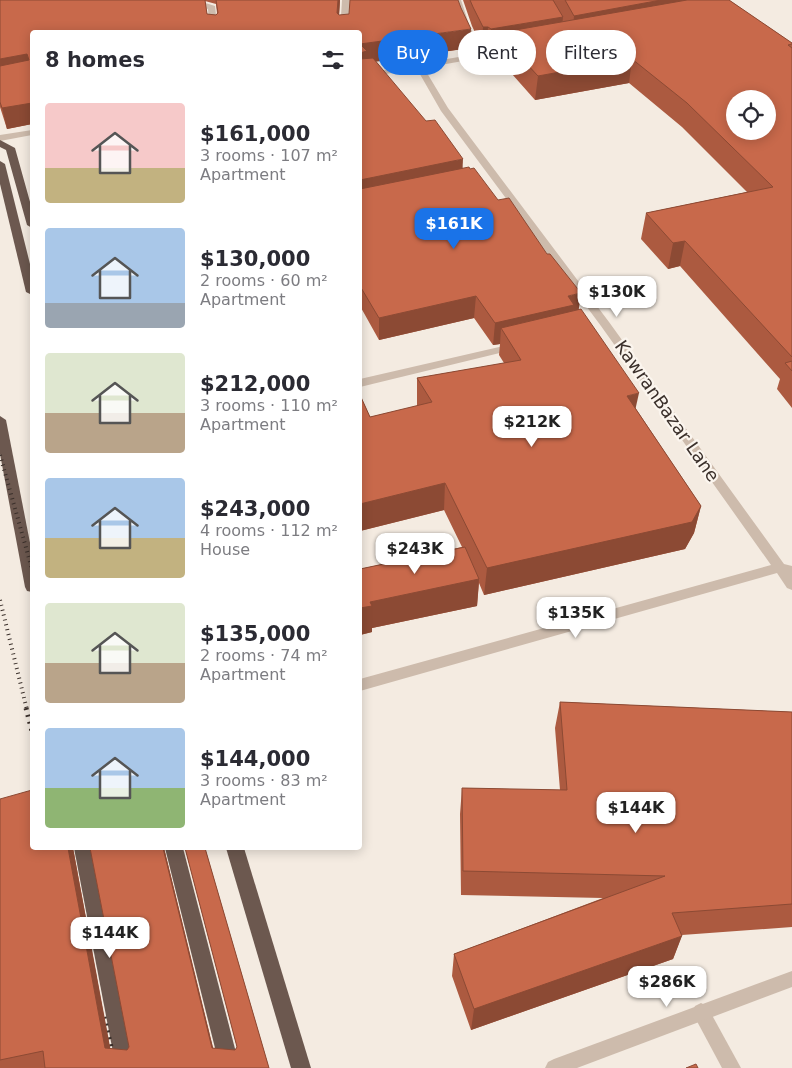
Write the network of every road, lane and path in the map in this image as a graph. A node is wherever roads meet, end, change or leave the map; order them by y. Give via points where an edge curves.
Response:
1 (185, 0) edge
2 (346, 0) edge
3 (457, 0) edge
4 (214, 30) edge
5 (344, 30) edge
6 (468, 30) edge
7 (378, 71) edge
8 (363, 73) edge
9 (424, 75) edge
10 (30, 132) edge
11 (0, 138) edge
12 (0, 143) edge
13 (0, 164) edge
14 (30, 218) edge
15 (30, 284) edge
16 (530, 342) edge
17 (362, 383) edge
18 (0, 420) edge
19 (785, 570) edge
20 (30, 577) edge
21 (792, 586) edge
22 (362, 683) edge
23 (83, 850) edge
24 (175, 850) edge
25 (236, 850) edge
26 (792, 979) edge
27 (702, 1012) junction
28 (126, 1068) edge
29 (230, 1068) edge
30 (301, 1068) edge
31 (554, 1068) edge
32 (732, 1068) edge

1 - 4 street via 212,8
2 - 5 street
3 - 6 street
7 - 8 street
9 - 19 street, KawranBazar Lane via 490,178
10 - 11 street
12 - 14 highway via 10,148
13 - 15 highway
16 - 17 street
18 - 20 highway
19 - 21 street, KawranBazar Lane
19 - 22 street
23 - 28 highway
24 - 29 highway
25 - 30 highway
26 - 27 street
27 - 31 street
27 - 32 street

